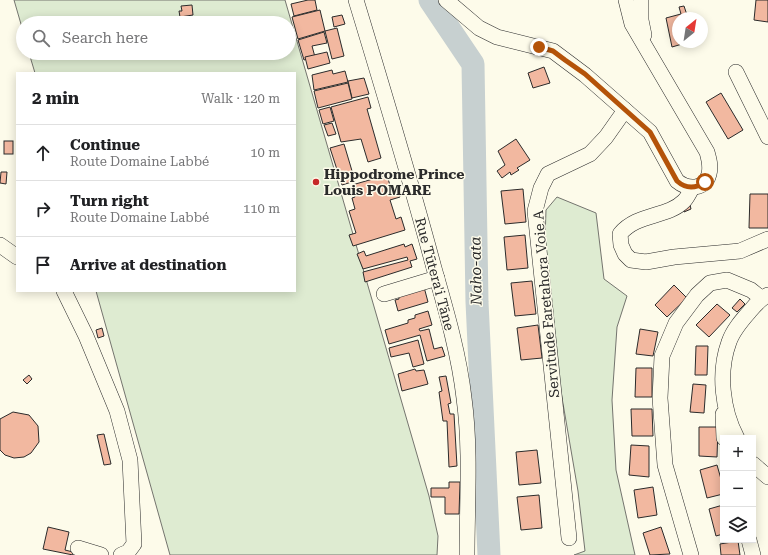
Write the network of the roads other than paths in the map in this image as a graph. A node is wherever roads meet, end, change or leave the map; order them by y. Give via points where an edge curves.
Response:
1 (356, 0) edge
2 (446, 0) edge
3 (626, 0) edge
4 (641, 0) edge
5 (646, 48) junction
6 (736, 72) dead end
7 (626, 110) junction
8 (768, 137) edge
9 (692, 188) junction
10 (768, 239) edge
11 (0, 245) edge
12 (16, 256) edge
13 (437, 278) junction
14 (64, 292) edge
15 (384, 294) dead end
16 (765, 296) edge
17 (724, 401) junction
18 (724, 435) edge
19 (736, 435) edge
20 (756, 467) edge
21 (768, 477) edge
22 (569, 538) dead end
23 (750, 543) edge
24 (78, 548) dead end
25 (101, 555) edge
26 (121, 555) edge
27 (467, 555) edge
28 (691, 555) edge
29 (753, 555) edge

1 - 13 street, Rue Tūtera'i Tāne via 412,183
2 - 7 street via 479,28 497,37 553,51 585,74
3 - 5 street via 632,24
4 - 5 street via 641,20
5 - 9 street via 707,152 709,174 705,182
6 - 8 street
7 - 9 street via 650,132 677,181
7 - 22 street, Servitude Faretahora Voie A via 590,154 548,174 535,211
9 - 10 street via 684,201 671,209 625,228 620,234 621,245 631,260 646,262 740,251
11 - 12 street
13 - 15 street
13 - 27 street, Rue Tūtera'i Tāne via 464,397 469,492
14 - 26 street via 117,411 130,460 134,544 128,552
16 - 17 street via 741,320 729,341 724,364
16 - 28 street via 727,280 710,283 697,295 676,323 662,356 660,398 665,465
17 - 18 street
17 - 19 street
20 - 21 street
23 - 29 street
24 - 25 street

